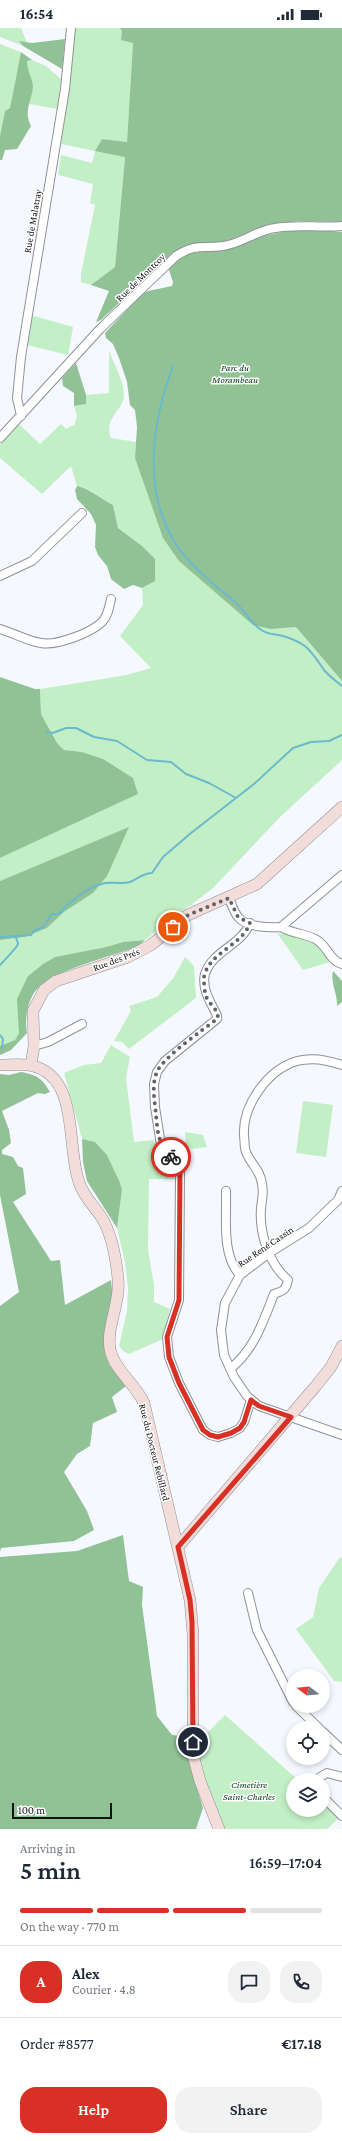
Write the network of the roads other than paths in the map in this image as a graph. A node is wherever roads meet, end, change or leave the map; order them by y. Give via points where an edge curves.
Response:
1 (71, 28) edge
2 (342, 226) edge
3 (21, 416) junction
4 (0, 438) edge
5 (82, 513) dead end
6 (0, 576) edge
7 (111, 599) dead end
8 (0, 629) edge
9 (342, 807) edge
10 (342, 875) edge
11 (229, 898) junction
12 (250, 923) junction
13 (281, 927) junction
14 (342, 964) edge
15 (82, 1024) dead end
16 (34, 1046) junction
17 (0, 1065) edge
18 (31, 1065) junction
19 (342, 1065) edge
20 (226, 1191) dead end
21 (342, 1191) edge
22 (269, 1253) junction
23 (240, 1275) junction
24 (342, 1346) edge
25 (230, 1369) junction
26 (251, 1400) junction
27 (291, 1417) junction
28 (342, 1435) edge
29 (178, 1547) junction
30 (248, 1593) dead end
31 (286, 1688) edge
32 (303, 1713) edge
33 (312, 1721) edge
34 (330, 1739) edge
35 (342, 1750) edge
36 (330, 1774) edge
37 (342, 1777) edge
38 (330, 1804) edge
39 (342, 1816) edge
40 (219, 1829) edge

1 - 3 street, Rue de Malatray via 65,89 21,357 17,398
2 - 3 street, Rue de Montcoy via 301,225 273,228 222,246 188,249 176,256 138,291
3 - 4 street, Rue de Montcoy
5 - 6 street via 32,561
7 - 8 street via 102,622 84,632 51,644 36,642
9 - 11 main road, Rue des Prés via 257,884
10 - 13 street
11 - 12 street via 238,917
11 - 16 main road, Rue des Prés via 188,915 151,945 128,957 56,981 44,990 34,1011
12 - 13 street
12 - 26 street via 246,931 207,968 204,978 206,995 218,1013 217,1019 165,1060 157,1072 154,1084 160,1145 174,1161 180,1173 179,1300 167,1337 169,1357 203,1430 210,1435 218,1437 240,1428
13 - 14 street via 318,940 335,961
15 - 16 street via 48,1042
16 - 18 main road, Rue des Prés
17 - 18 main road, Rue du Docteur Rebillard
18 - 29 main road, Rue du Docteur Rebillard via 47,1071 58,1083 64,1095 79,1183 109,1231 118,1279 118,1301 110,1342 111,1353 116,1365 139,1392 144,1403
19 - 22 street via 315,1059 296,1062 261,1086 252,1102 244,1134 246,1152 262,1176 262,1228
20 - 23 street via 228,1248 233,1268
21 - 22 street, Rue René Cassin via 338,1200 309,1228
22 - 23 street, Rue René Cassin
22 - 25 street via 279,1272 288,1280 286,1288 274,1294 251,1346 241,1361
23 - 25 street, Rue René Cassin via 225,1303 221,1330 224,1355
24 - 27 main road via 331,1366
25 - 26 street, Rue René Cassin
26 - 27 street, Rue René Cassin via 259,1406
27 - 28 street, Rue René Cassin
27 - 29 main road
29 - 40 main road, Rue du Docteur Rebillard via 190,1600 192,1622 194,1755 200,1780
30 - 31 street via 257,1630
32 - 33 street
34 - 35 street
36 - 37 street
38 - 39 street

